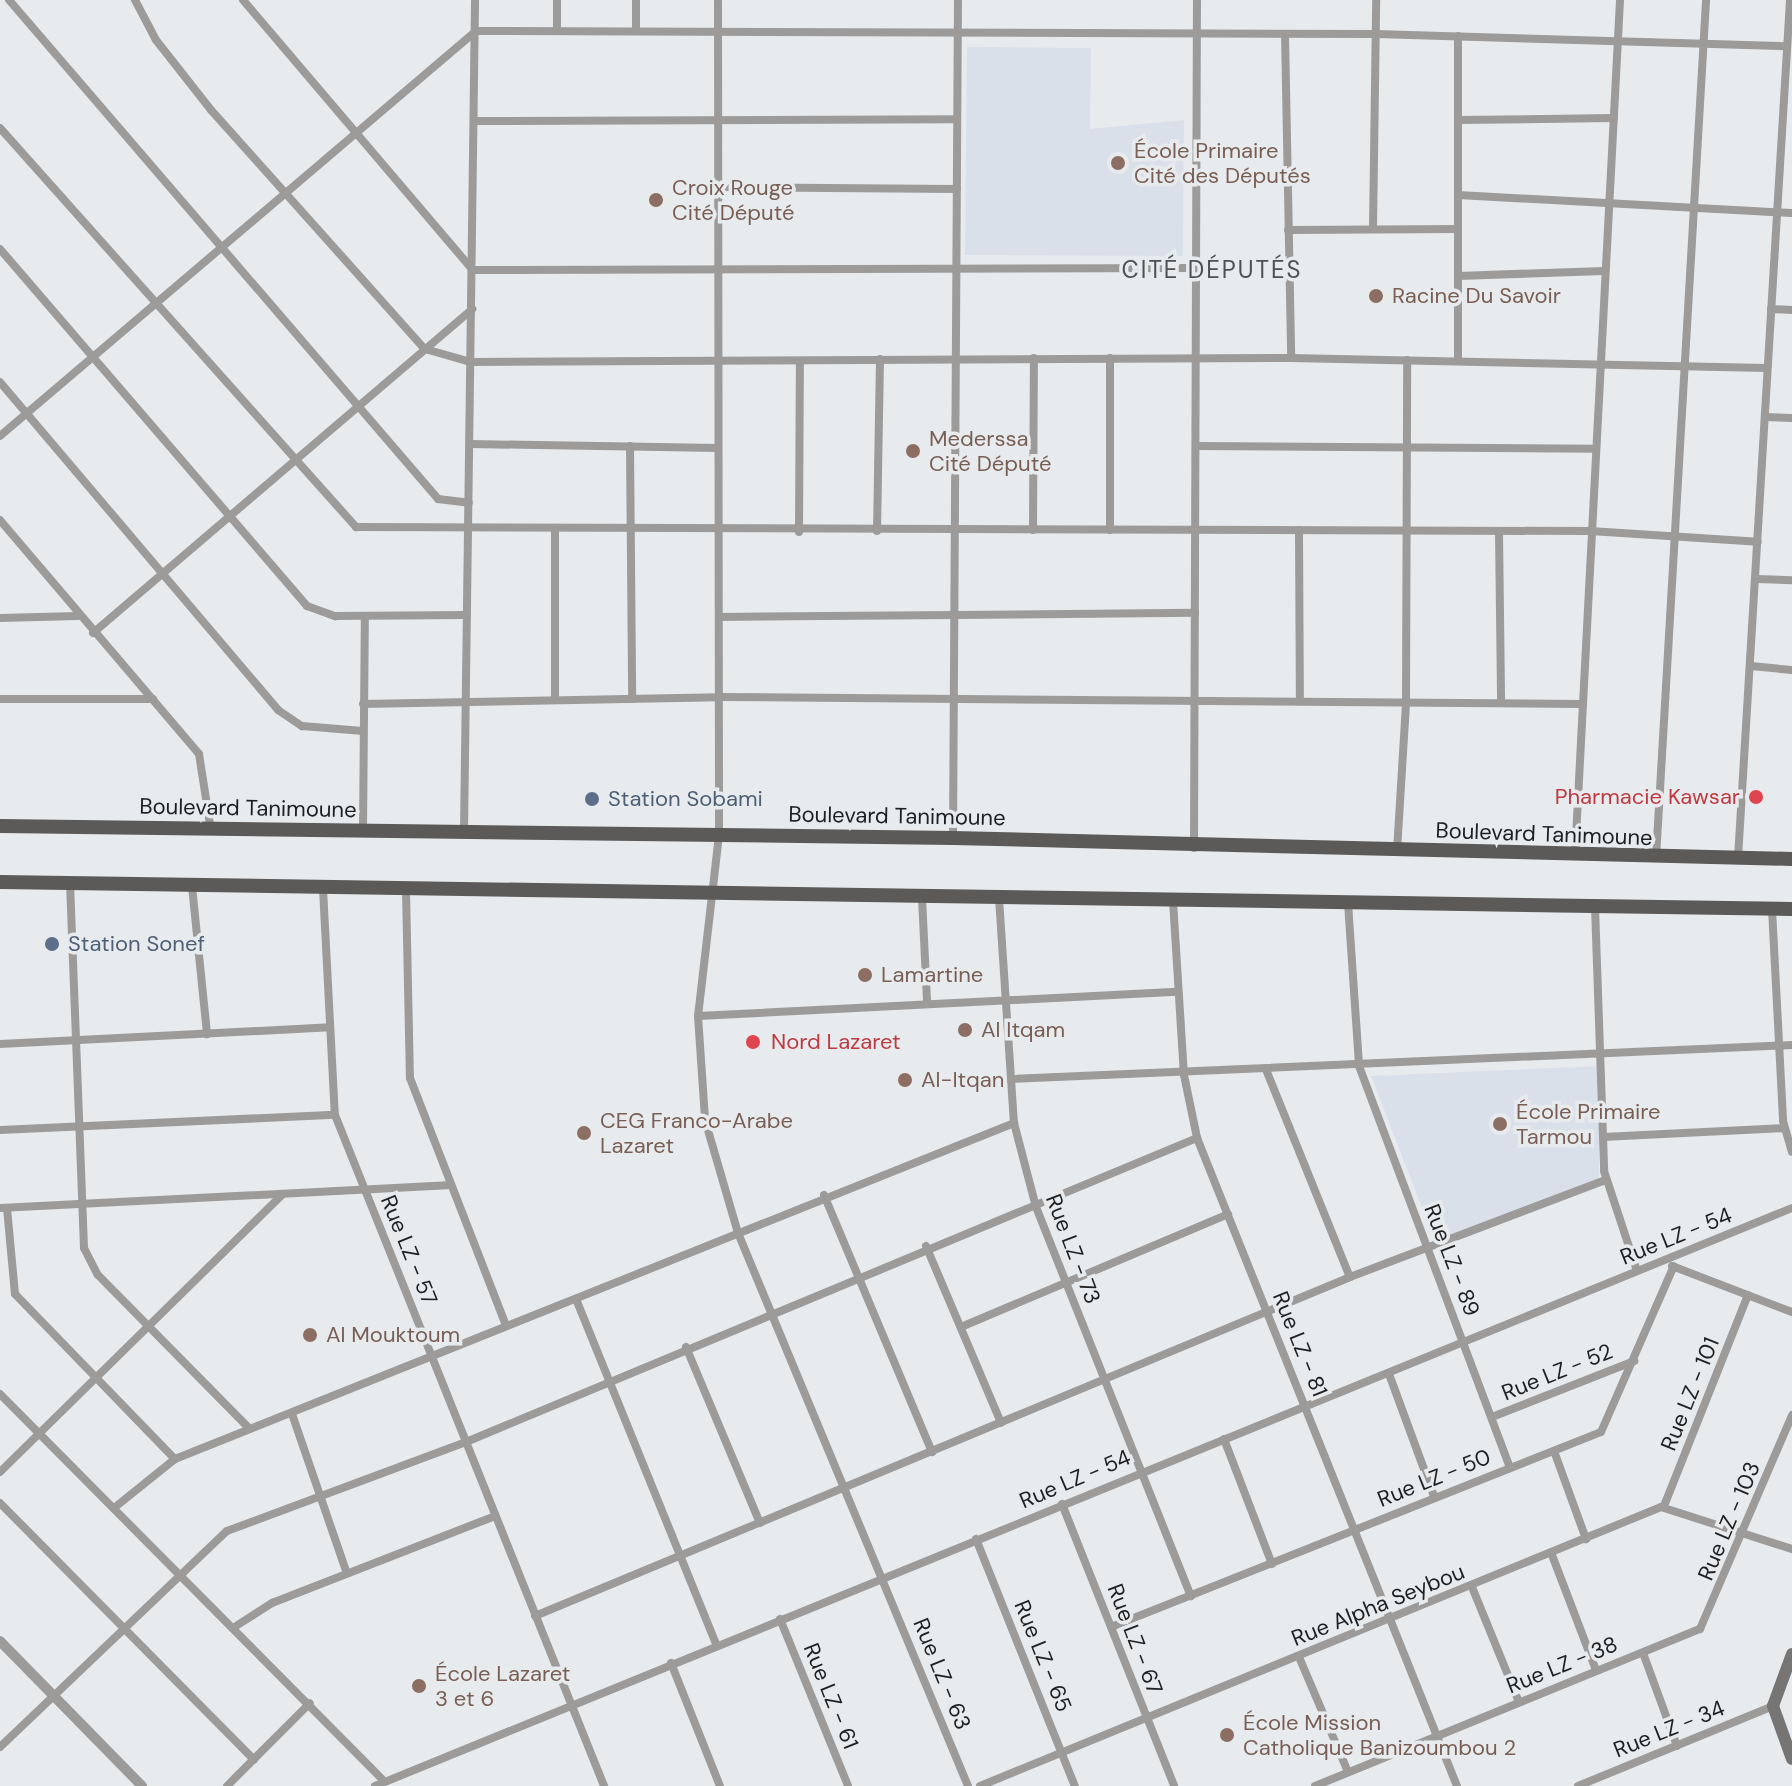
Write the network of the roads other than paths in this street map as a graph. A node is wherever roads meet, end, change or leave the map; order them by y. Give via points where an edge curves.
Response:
1 (135, 0) edge
2 (243, 0) edge
3 (475, 0) edge
4 (557, 0) edge
5 (636, 0) edge
6 (718, 0) edge
7 (958, 0) edge
8 (1197, 0) edge
9 (1376, 0) edge
10 (1620, 0) edge
11 (1706, 0) edge
12 (1790, 0) edge
13 (4, 1) edge
14 (636, 30) junction
15 (718, 30) junction
16 (476, 31) junction
17 (557, 31) junction
18 (958, 33) junction
19 (1285, 34) junction
20 (1376, 34) junction
21 (1197, 35) junction
22 (1458, 36) junction
23 (1618, 38) junction
24 (1704, 40) junction
25 (1786, 46) junction
26 (1789, 63) edge
27 (1614, 118) junction
28 (718, 119) junction
29 (957, 119) junction
30 (1458, 120) junction
31 (475, 121) junction
32 (0, 128) edge
33 (354, 135) junction
34 (718, 187) junction
35 (957, 189) junction
36 (286, 193) junction
37 (1458, 195) junction
38 (1609, 203) junction
39 (1695, 208) junction
40 (1777, 212) junction
41 (1792, 213) edge
42 (1373, 229) junction
43 (1458, 229) junction
44 (1288, 230) junction
45 (221, 248) junction
46 (0, 249) edge
47 (956, 267) junction
48 (718, 268) junction
49 (1196, 268) junction
50 (473, 270) junction
51 (1604, 271) junction
52 (1458, 276) junction
53 (155, 304) junction
54 (472, 309) junction
55 (1771, 309) junction
56 (1792, 310) edge
57 (425, 349) junction
58 (93, 357) junction
59 (956, 358) junction
60 (1034, 358) junction
61 (1110, 358) junction
62 (1196, 358) junction
63 (1291, 358) junction
64 (880, 359) junction
65 (1407, 360) junction
66 (1458, 360) junction
67 (800, 361) junction
68 (471, 362) junction
69 (718, 363) junction
70 (1599, 364) junction
71 (1687, 364) junction
72 (1767, 368) junction
73 (0, 382) edge
74 (357, 407) junction
75 (27, 413) junction
76 (1765, 417) junction
77 (1792, 418) edge
78 (0, 436) edge
79 (470, 444) junction
80 (630, 446) junction
81 (1196, 446) junction
82 (718, 448) junction
83 (1407, 448) junction
84 (1595, 449) junction
85 (293, 462) junction
86 (469, 503) junction
87 (230, 516) junction
88 (0, 520) edge
89 (631, 529) junction
90 (1195, 529) junction
91 (469, 530) junction
92 (1033, 530) junction
93 (1110, 530) junction
94 (1299, 530) junction
95 (555, 531) junction
96 (877, 531) junction
97 (955, 531) junction
98 (1408, 531) junction
99 (1499, 531) junction
100 (1590, 531) junction
101 (718, 532) junction
102 (799, 532) junction
103 (1674, 534) junction
104 (1758, 542) junction
105 (163, 573) junction
106 (1756, 579) junction
107 (1792, 580) edge
108 (1195, 613) junction
109 (467, 615) junction
110 (78, 616) junction
111 (365, 616) junction
112 (955, 616) junction
113 (719, 617) junction
114 (0, 618) edge
115 (93, 633) junction
116 (1751, 666) junction
117 (1792, 670) edge
118 (719, 697) junction
119 (555, 698) junction
120 (0, 699) edge
121 (153, 699) junction
122 (632, 699) junction
123 (954, 699) junction
124 (1194, 699) junction
125 (1300, 701) junction
126 (466, 702) junction
127 (1406, 703) junction
128 (1501, 703) junction
129 (363, 704) junction
130 (1581, 704) junction
131 (363, 731) junction
132 (0, 826) edge
133 (211, 831) junction
134 (363, 831) junction
135 (464, 832) junction
136 (719, 835) junction
137 (953, 838) junction
138 (1194, 849) junction
139 (1397, 852) junction
140 (1575, 857) junction
141 (1738, 858) junction
142 (1656, 859) junction
143 (1792, 859) edge
144 (0, 882) edge
145 (70, 883) junction
146 (192, 886) junction
147 (323, 889) junction
148 (406, 890) junction
149 (711, 895) junction
150 (922, 898) junction
151 (999, 898) junction
152 (1173, 901) junction
153 (1348, 903) junction
154 (1595, 907) junction
155 (1772, 909) junction
156 (1792, 909) edge
157 (1176, 992) junction
158 (1004, 996) junction
159 (927, 1001) junction
160 (698, 1016) junction
161 (330, 1027) junction
162 (207, 1034) junction
163 (76, 1041) junction
164 (0, 1044) edge
165 (1778, 1045) junction
166 (1792, 1045) edge
167 (1605, 1057) junction
168 (1359, 1066) junction
169 (1267, 1072) junction
170 (1184, 1075) junction
171 (1011, 1079) junction
172 (335, 1115) junction
173 (1014, 1123) junction
174 (81, 1126) junction
175 (1784, 1128) junction
176 (0, 1130) edge
177 (1603, 1137) junction
178 (1197, 1138) junction
179 (1792, 1152) edge
180 (1606, 1180) junction
181 (447, 1185) junction
182 (365, 1190) junction
183 (283, 1194) junction
184 (824, 1195) junction
185 (84, 1200) junction
186 (1036, 1207) junction
187 (4, 1208) edge
188 (1792, 1208) edge
189 (1228, 1214) junction
190 (738, 1233) junction
191 (926, 1246) junction
192 (1430, 1251) junction
193 (1660, 1261) junction
194 (1674, 1266) junction
195 (1637, 1271) junction
196 (857, 1274) junction
197 (1350, 1277) junction
198 (1065, 1281) junction
199 (1748, 1295) junction
200 (576, 1299) junction
201 (772, 1310) junction
202 (1268, 1312) junction
203 (1792, 1312) edge
204 (152, 1326) junction
205 (506, 1326) junction
206 (961, 1327) junction
207 (1464, 1342) junction
208 (686, 1347) junction
209 (433, 1356) junction
210 (1634, 1361) junction
211 (1389, 1374) junction
212 (97, 1381) junction
213 (609, 1381) junction
214 (1107, 1381) junction
215 (0, 1394) edge
216 (1305, 1406) junction
217 (292, 1414) junction
218 (1792, 1415) edge
219 (1492, 1417) junction
220 (1001, 1423) junction
221 (249, 1428) junction
222 (40, 1434) junction
223 (1224, 1439) junction
224 (466, 1442) junction
225 (1554, 1451) junction
226 (932, 1452) junction
227 (175, 1459) junction
228 (1510, 1467) junction
229 (1143, 1470) junction
230 (0, 1472) edge
231 (846, 1487) junction
232 (320, 1496) junction
233 (1434, 1496) junction
234 (0, 1503) edge
235 (1062, 1504) junction
236 (1664, 1506) junction
237 (114, 1508) junction
238 (495, 1516) junction
239 (760, 1523) junction
240 (1353, 1530) junction
241 (1745, 1530) junction
242 (976, 1539) junction
243 (1586, 1539) junction
244 (1792, 1549) edge
245 (680, 1555) junction
246 (1552, 1555) junction
247 (1272, 1564) junction
248 (179, 1570) junction
249 (347, 1574) junction
250 (883, 1575) junction
251 (1472, 1587) junction
252 (1191, 1596) junction
253 (535, 1616) junction
254 (780, 1619) junction
255 (1390, 1619) junction
256 (121, 1625) junction
257 (236, 1626) junction
258 (1111, 1627) junction
259 (1691, 1635) joint
260 (0, 1641) edge
261 (716, 1644) junction
262 (1643, 1653) junction
263 (1792, 1654) edge
264 (1299, 1657) junction
265 (671, 1663) junction
266 (1596, 1670) junction
267 (51, 1693) junction
268 (1519, 1702) junction
269 (310, 1703) junction
270 (570, 1704) junction
271 (1773, 1706) junction
272 (1147, 1718) junction
273 (1434, 1735) junction
274 (1677, 1746) junction
275 (0, 1747) edge
276 (1062, 1752) junction
277 (1792, 1759) edge
278 (254, 1760) junction
279 (1348, 1772) junction
280 (378, 1783) edge
281 (142, 1786) edge
282 (227, 1786) edge
283 (604, 1786) edge
284 (720, 1786) edge
285 (848, 1786) edge
286 (968, 1786) edge
287 (980, 1786) edge
288 (1075, 1786) edge
289 (1174, 1786) edge
290 (1315, 1786) edge
291 (1457, 1786) edge
292 (1578, 1786) edge

1 - 36 street via 156,40
2 - 33 street
3 - 16 street
4 - 17 street
5 - 14 street
6 - 15 street, Rue LZ - 63
7 - 18 street
8 - 21 street
9 - 20 street
10 - 23 street
11 - 24 street
12 - 25 street
13 - 45 street
14 - 15 street
14 - 17 street
15 - 18 street
15 - 28 street, Rue LZ - 63
16 - 17 street
16 - 31 street
16 - 33 street
18 - 21 street
18 - 29 street
19 - 20 street
19 - 21 street
19 - 44 street
20 - 22 street
20 - 42 street
21 - 49 street
22 - 23 street
22 - 30 street
23 - 24 street
23 - 27 street
24 - 25 street
24 - 39 street
25 - 26 street
26 - 40 street
27 - 30 street
27 - 38 street
28 - 29 street
28 - 31 street
28 - 34 street, Rue LZ - 63
29 - 35 street
30 - 37 street
31 - 50 street
32 - 53 street
33 - 36 street
33 - 50 street
34 - 35 street
34 - 48 street, Rue LZ - 63
35 - 47 street
36 - 45 street
36 - 57 street
37 - 38 street
37 - 43 street
38 - 39 street
38 - 51 street
39 - 40 street
39 - 71 street
40 - 41 street
40 - 55 street
42 - 43 street
42 - 44 street
43 - 52 street
44 - 63 street
45 - 53 street
45 - 74 street
46 - 58 street
47 - 48 street
47 - 49 street
47 - 59 street
48 - 50 street
48 - 69 street, Rue LZ - 63
49 - 62 street
50 - 54 street
51 - 52 street
51 - 70 street
52 - 66 street
53 - 58 street
53 - 85 street
54 - 57 street
54 - 68 street
55 - 56 street
55 - 72 street
57 - 68 street
57 - 74 street
58 - 75 street
58 - 87 street
59 - 60 street
59 - 64 street
59 - 97 street
60 - 61 street
60 - 92 street
61 - 62 street
61 - 93 street
62 - 63 street
62 - 81 street
63 - 65 street
64 - 67 street
64 - 96 street
65 - 66 street
65 - 83 street
66 - 70 street
67 - 69 street
67 - 102 street
68 - 69 street
68 - 79 street
69 - 82 street, Rue LZ - 63
70 - 71 street
70 - 84 street
71 - 72 street
71 - 103 street
72 - 76 street
73 - 75 street
74 - 85 street
74 - 86 street via 438,499
75 - 78 street
75 - 105 street
76 - 77 street
76 - 104 street
79 - 80 street
79 - 86 street
80 - 82 street
80 - 89 street
81 - 83 street
81 - 90 street
82 - 101 street, Rue LZ - 63
83 - 84 street
83 - 98 street
84 - 100 street
85 - 87 street
85 - 91 street via 356,527
86 - 91 street
87 - 105 street
87 - 111 street via 312,609
88 - 110 street
89 - 95 street
89 - 101 street
89 - 122 street
90 - 93 street
90 - 94 street
90 - 108 street
91 - 95 street
91 - 109 street
92 - 93 street
92 - 97 street
94 - 98 street
94 - 125 street
95 - 119 street
96 - 97 street
96 - 102 street
97 - 112 street
98 - 99 street
98 - 127 street
99 - 100 street
99 - 128 street
100 - 103 street
100 - 130 street
101 - 102 street
101 - 113 street, Rue LZ - 63
103 - 104 street
103 - 142 street
104 - 106 street
105 - 115 street
105 - 131 street via 288,720
106 - 107 street
106 - 116 street
108 - 112 street
108 - 124 street
109 - 111 street
109 - 126 street
110 - 114 street
110 - 115 street
111 - 129 street
112 - 113 street
112 - 123 street
113 - 118 street, Rue LZ - 63
115 - 121 street
116 - 117 street
116 - 141 street
118 - 122 street
118 - 123 street
118 - 136 street, Rue LZ - 63
119 - 122 street
119 - 126 street
120 - 121 street
121 - 133 street via 203,763
123 - 124 street
123 - 137 street
124 - 125 street
124 - 138 street
125 - 127 street
126 - 129 street
126 - 135 street
127 - 128 street
127 - 139 street
128 - 130 street
129 - 131 street
130 - 140 street
131 - 134 street
132 - 133 main road, Boulevard Tanimoune
133 - 134 main road, Boulevard Tanimoune
134 - 135 main road, Boulevard Tanimoune
135 - 136 main road, Boulevard Tanimoune
136 - 137 main road, Boulevard Tanimoune
136 - 149 street, Rue LZ - 63
137 - 138 main road, Boulevard Tanimoune
138 - 139 main road, Boulevard Tanimoune
139 - 140 main road, Boulevard Tanimoune
140 - 142 main road, Boulevard Tanimoune
141 - 142 main road, Boulevard Tanimoune
141 - 143 main road, Boulevard Tanimoune
144 - 145 main road
145 - 146 main road
145 - 163 street
146 - 147 main road
146 - 162 street
147 - 148 main road
147 - 161 street, Rue LZ - 57
148 - 149 main road
148 - 181 street via 407,1064
149 - 150 main road
149 - 160 street, Rue LZ - 63
150 - 151 main road
150 - 159 street
151 - 152 main road
151 - 158 street, Rue LZ - 73
152 - 153 main road
152 - 157 street, Rue LZ - 81
153 - 154 main road
153 - 168 street, Rue LZ - 89
154 - 155 main road
154 - 167 street
155 - 156 main road
155 - 165 street
157 - 158 street
157 - 170 street, Rue LZ - 81
158 - 159 street
158 - 171 street, Rue LZ - 73
159 - 160 street
160 - 190 street, Rue LZ - 63 via 705,1120
161 - 162 street
161 - 172 street, Rue LZ - 57
162 - 163 street
163 - 164 street
163 - 174 street
165 - 166 street
165 - 167 street
165 - 175 street
167 - 168 street
167 - 177 street
168 - 169 street
168 - 192 street, Rue LZ - 89
169 - 170 street
169 - 197 street
170 - 171 street
170 - 178 street, Rue LZ - 81
171 - 173 street, Rue LZ - 73
172 - 174 street
172 - 182 street, Rue LZ - 57
173 - 184 street
173 - 186 street, Rue LZ - 73
174 - 176 street
174 - 185 street
175 - 177 street
175 - 179 street
177 - 180 street
178 - 186 street
178 - 189 street, Rue LZ - 81
180 - 192 street
180 - 195 street
181 - 182 street
181 - 205 street
182 - 183 street
182 - 209 street, Rue LZ - 57
183 - 185 street
183 - 204 street
184 - 190 street
184 - 196 street
185 - 187 street
185 - 204 street via 91,1264
186 - 191 street
186 - 198 street, Rue LZ - 73
187 - 212 street via 15,1294
188 - 193 street, Rue LZ - 54
189 - 198 street
189 - 202 street, Rue LZ - 81
190 - 200 street
190 - 201 street, Rue LZ - 63
191 - 196 street
191 - 206 street
192 - 197 street
192 - 207 street, Rue LZ - 89
193 - 194 street
193 - 195 street, Rue LZ - 54
194 - 199 street
194 - 210 street, Rue LZ - 50
195 - 207 street, Rue LZ - 54
196 - 201 street
196 - 226 street
197 - 202 street
198 - 206 street
198 - 214 street, Rue LZ - 73
199 - 203 street
199 - 236 street, Rue LZ - 101
200 - 205 street
200 - 213 street
201 - 208 street
201 - 231 street, Rue LZ - 63
202 - 214 street
202 - 216 street, Rue LZ - 81
204 - 212 street
204 - 221 street
205 - 209 street
206 - 220 street
207 - 211 street, Rue LZ - 54
207 - 219 street, Rue LZ - 89
208 - 213 street
208 - 239 street
209 - 217 street
209 - 224 street, Rue LZ - 57
210 - 219 street, Rue LZ - 52
210 - 225 street, Rue LZ - 50 via 1601,1432
211 - 216 street, Rue LZ - 54
211 - 233 street
212 - 222 street
212 - 227 street
213 - 224 street
213 - 245 street
214 - 220 street
214 - 229 street, Rue LZ - 73
215 - 222 street
216 - 223 street, Rue LZ - 54
216 - 240 street, Rue LZ - 81
217 - 221 street
217 - 232 street
218 - 241 street, Rue LZ - 103
219 - 228 street, Rue LZ - 89
220 - 226 street
221 - 227 street
222 - 230 street
222 - 237 street
223 - 229 street, Rue LZ - 54
223 - 247 street
224 - 232 street
224 - 238 street, Rue LZ - 57
225 - 228 street, Rue LZ - 50
225 - 243 street
226 - 231 street
227 - 237 street
228 - 233 street, Rue LZ - 50
229 - 235 street, Rue LZ - 54
229 - 252 street, Rue LZ - 73
231 - 239 street
231 - 250 street, Rue LZ - 63
232 - 248 street via 227,1531
232 - 249 street
233 - 240 street, Rue LZ - 50
234 - 256 street
235 - 242 street, Rue LZ - 54
235 - 258 street, Rue LZ - 67
236 - 241 street
236 - 243 street, Rue Alpha Seybou
237 - 248 street
238 - 249 street
238 - 253 street, Rue LZ - 57
239 - 245 street
240 - 247 street, Rue LZ - 50
240 - 255 street, Rue LZ - 81
241 - 244 street
241 - 259 street, Rue LZ - 103 via 1706,1621
242 - 250 street, Rue LZ - 54
242 - 276 street, Rue LZ - 65
243 - 246 street, Rue Alpha Seybou
245 - 253 street
245 - 261 street
246 - 251 street, Rue Alpha Seybou
246 - 266 street
247 - 252 street, Rue LZ - 50
248 - 256 street
248 - 257 street
249 - 257 street via 272,1603
250 - 254 street, Rue LZ - 54
250 - 286 street, Rue LZ - 63
251 - 255 street, Rue Alpha Seybou
251 - 268 street
252 - 258 street, Rue LZ - 50
253 - 270 street, Rue LZ - 57
254 - 261 street, Rue LZ - 54
254 - 285 street, Rue LZ - 61
255 - 264 street, Rue Alpha Seybou
255 - 273 street, Rue LZ - 81
256 - 267 street
256 - 278 street
257 - 269 street
258 - 272 street, Rue LZ - 67
259 - 262 street, Rue LZ - 38
260 - 267 street
261 - 265 street, Rue LZ - 54
262 - 266 street, Rue LZ - 38
262 - 274 street
263 - 271 main road
264 - 272 street, Rue Alpha Seybou
264 - 279 street
265 - 270 street, Rue LZ - 54
265 - 284 street
266 - 268 street, Rue LZ - 38
267 - 275 street
267 - 281 street
268 - 273 street, Rue LZ - 38
269 - 278 street
269 - 280 street
270 - 280 street, Rue LZ - 54
270 - 283 street, Rue LZ - 57
271 - 274 street, Rue LZ - 34
271 - 277 main road
272 - 276 street, Rue Alpha Seybou
272 - 289 street, Rue LZ - 67
273 - 279 street, Rue LZ - 38
273 - 291 street, Rue LZ - 81
274 - 292 street, Rue LZ - 34
276 - 287 street, Rue Alpha Seybou
276 - 288 street, Rue LZ - 65
278 - 282 street
279 - 290 street, Rue LZ - 38

